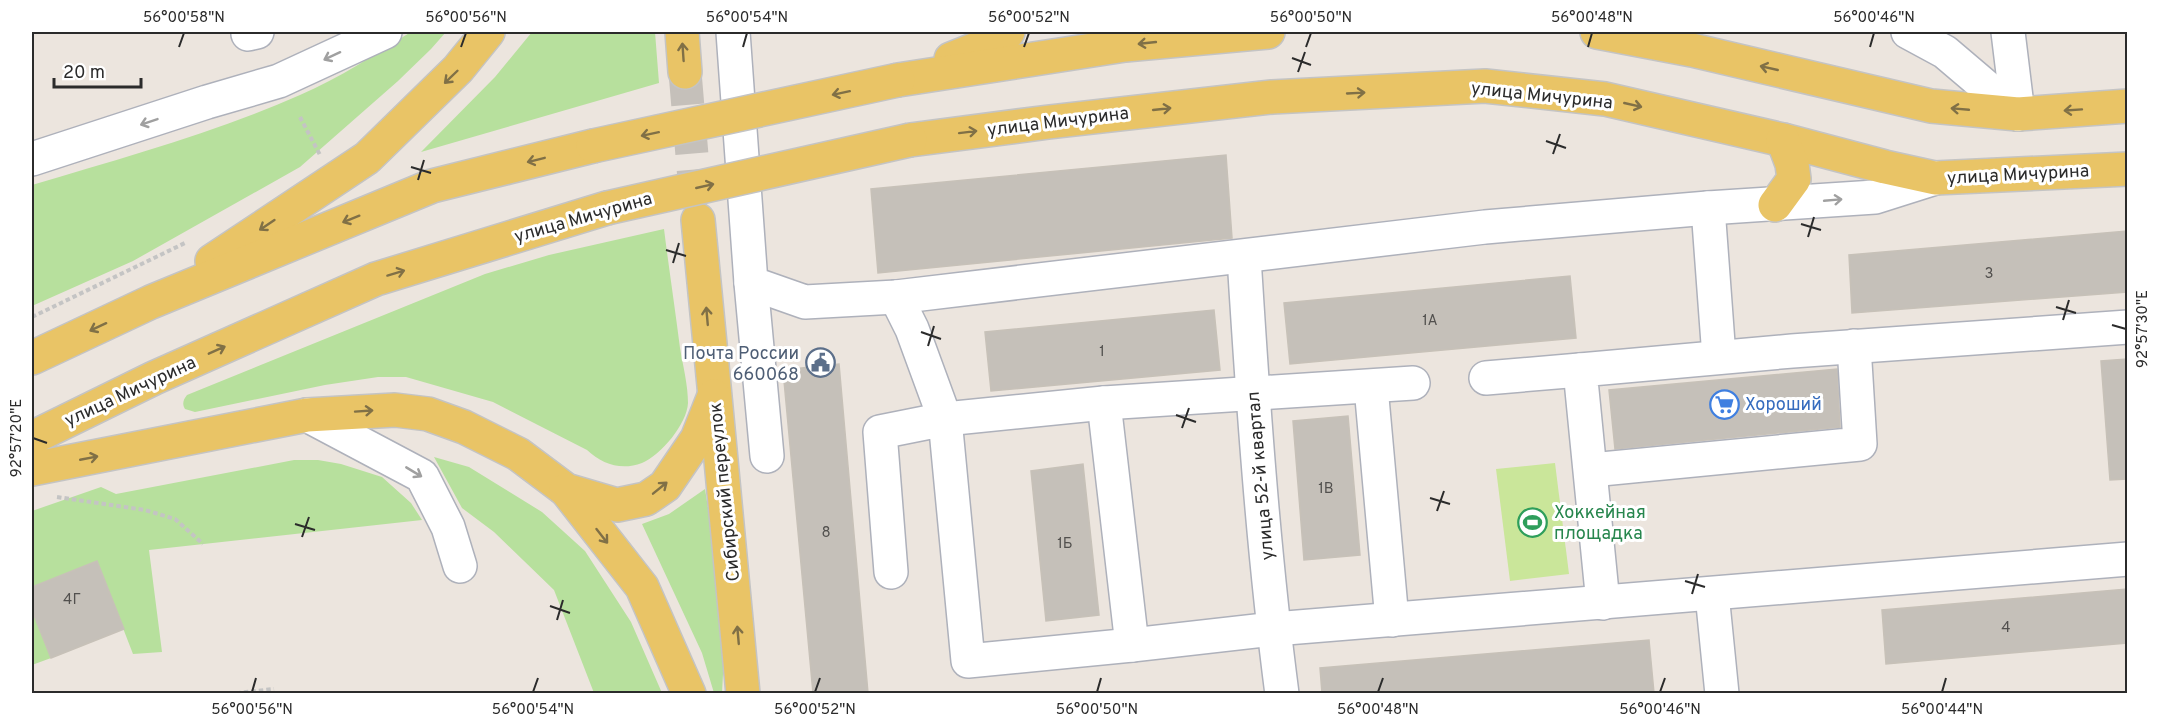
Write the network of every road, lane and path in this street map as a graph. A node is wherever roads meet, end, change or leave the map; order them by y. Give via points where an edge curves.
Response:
1 (385, 32) edge
2 (488, 32) edge
3 (682, 32) edge
4 (733, 32) edge
5 (1008, 32) edge
6 (1268, 32) edge
7 (1597, 32) edge
8 (1908, 32) edge
9 (2008, 32) edge
10 (685, 72) tunnel mouth
11 (898, 80) junction
12 (2127, 106) edge
13 (2018, 114) junction
14 (300, 117) dead end
15 (1783, 140) junction
16 (32, 159) edge
17 (325, 163) dead end
18 (2127, 169) edge
19 (1935, 178) junction
20 (1775, 205) junction
21 (1708, 208) junction
22 (698, 220) tunnel mouth
23 (190, 241) dead end
24 (1244, 257) junction
25 (751, 284) junction
26 (896, 297) junction
27 (151, 302) junction
28 (32, 317) edge
29 (2127, 327) edge
30 (1854, 346) junction
31 (1719, 357) junction
32 (32, 358) edge
33 (1580, 370) junction
34 (1486, 378) dead end
35 (1413, 383) dead end
36 (1371, 387) junction
37 (1252, 394) junction
38 (714, 396) junction
39 (1104, 403) junction
40 (307, 415) junction
41 (945, 419) junction
42 (32, 438) edge
43 (767, 456) dead end
44 (32, 469) edge
45 (1591, 470) junction
46 (566, 490) junction
47 (53, 496) dead end
48 (202, 544) dead end
49 (2127, 559) edge
50 (460, 566) dead end
51 (891, 572) dead end
52 (1712, 594) junction
53 (1603, 603) junction
54 (1392, 620) junction
55 (1274, 629) junction
56 (1132, 645) junction
57 (274, 688) dead end
58 (230, 693) edge
59 (689, 693) edge
60 (743, 693) edge
61 (1282, 693) edge
62 (1722, 693) edge

1 -> 16 street via 279,81
2 -> 27 main road via 458,69 367,158
10 -> 3 main road
4 - 25 street
5 - 11 main road via 1001,39
6 -> 11 main road via 1125,45
13 -> 7 main road via 1931,106
8 - 13 street via 1946,52
9 - 13 street
11 -> 27 main road, bridge via 593,146 432,186
12 -> 13 main road
14 - 17 path
15 - 19 main road, улица Мичурина
15 - 20 main road via 1794,180
42 -> 15 main road, улица Мичурина, bridge via 154,378 376,279 606,208 910,140 1272,97 1485,86 1605,99
18 - 19 main road, улица Мичурина
20 -> 19 street via 1875,197
20 - 21 street
21 - 24 street via 1485,227
21 - 31 street
38 -> 22 main road, Сибирский переулок
23 - 28 path
24 - 26 street
24 - 37 street, улица 52-й квартал
25 - 26 street via 805,302
25 - 43 street
26 - 41 street
27 -> 32 main road
29 - 30 street
30 - 31 street
30 - 45 street via 1860,444
31 - 33 street
33 - 34 street
33 - 45 street
35 - 36 street
36 - 37 street
36 - 54 street
37 - 39 street
37 - 55 street, улица 52-й квартал
46 -> 38 main road via 617,505 646,499 665,486 697,439
60 -> 38 main road, Сибирский переулок
39 - 41 street
39 - 56 street
44 -> 40 main road
40 -> 46 main road via 395,410 428,414 518,454
40 -> 50 street via 422,476 448,527
41 - 51 street via 880,432
41 - 56 street via 968,661
45 - 53 street
46 -> 59 main road via 642,587
47 - 48 path via 145,510 175,519
49 - 52 street
52 - 53 street
52 - 62 street
53 - 54 street
54 - 55 street
55 - 56 street
55 - 61 street, улица 52-й квартал
57 - 58 path

